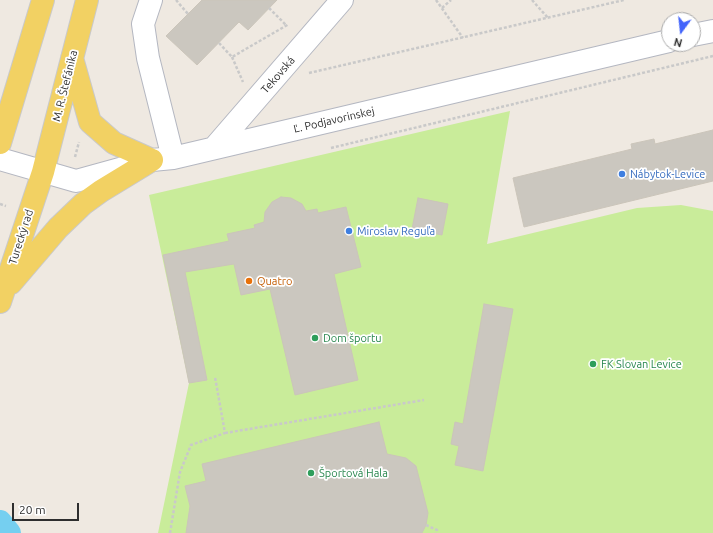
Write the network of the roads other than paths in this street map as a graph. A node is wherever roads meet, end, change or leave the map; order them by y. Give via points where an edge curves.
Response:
1 (43, 0) edge
2 (87, 0) edge
3 (151, 0) edge
4 (342, 0) edge
5 (713, 31) edge
6 (701, 34) edge
7 (661, 43) edge
8 (72, 58) junction
9 (0, 143) edge
10 (214, 148) junction
11 (173, 158) junction
12 (0, 159) edge
13 (152, 160) junction
14 (43, 172) junction
15 (1, 298) edge

1 - 9 main road
2 - 8 main road, M. R. Štefánika
3 - 11 street via 143,24 148,58
4 - 10 street, Tekovská
5 - 6 street
7 - 10 street, Ľ. Podjavorinskej
8 - 13 main road via 90,122 114,143
8 - 14 main road, M. R. Štefánika
10 - 11 street, Ľ. Podjavorinskej
11 - 13 street, Ľ. Podjavorinskej
12 - 14 street, Ľ. Podjavorinskej
13 - 14 street, Ľ. Podjavorinskej via 76,181
13 - 15 main road via 84,204 58,228
14 - 15 main road, Turecký rad

